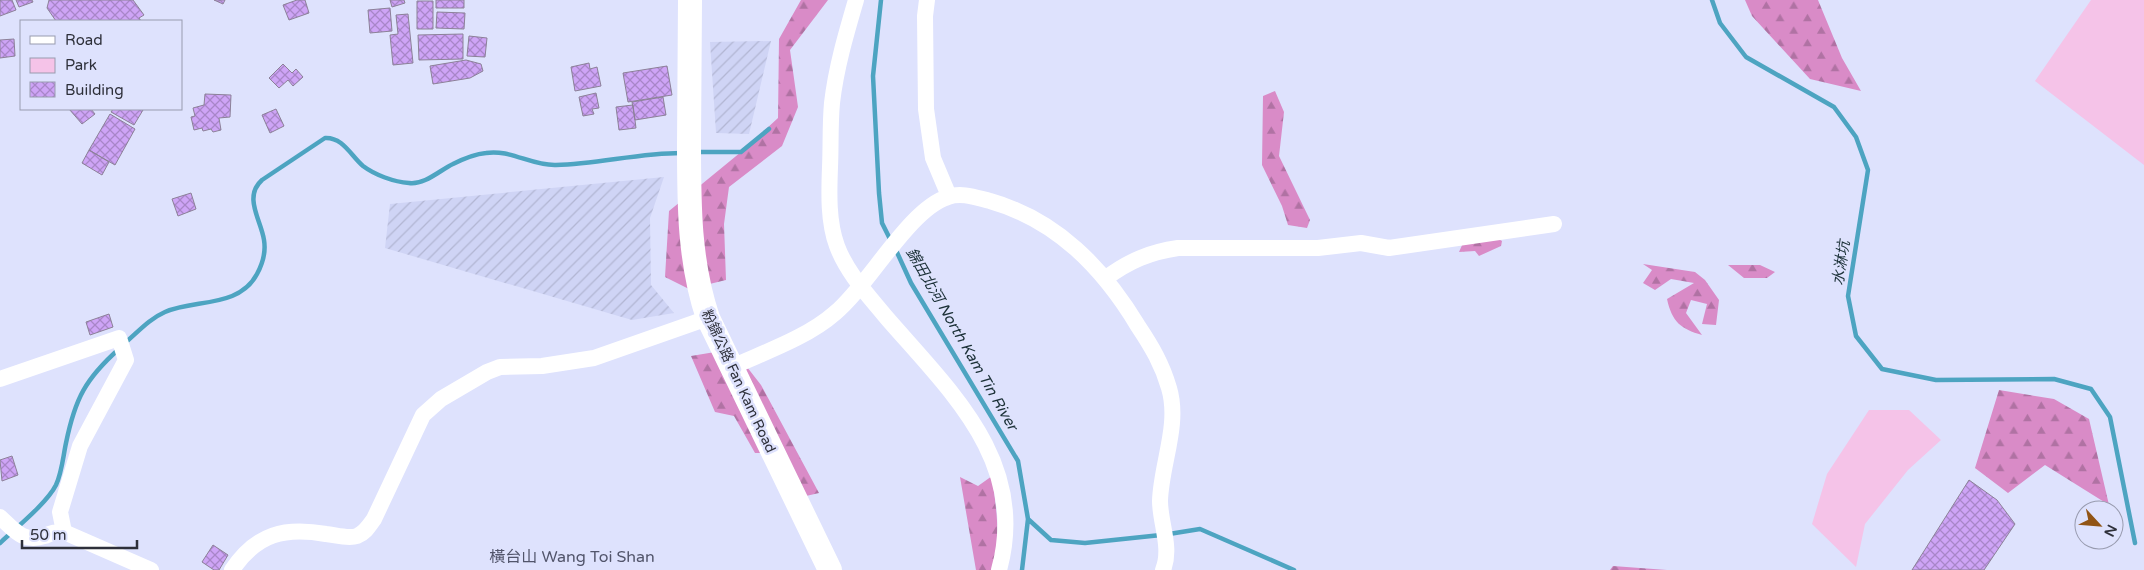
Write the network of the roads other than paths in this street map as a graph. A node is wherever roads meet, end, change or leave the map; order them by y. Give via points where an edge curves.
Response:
1 (690, 0) edge
2 (856, 0) edge
3 (927, 0) edge
4 (949, 196) junction
5 (1554, 224) dead end
6 (1106, 278) junction
7 (861, 287) junction
8 (708, 318) junction
9 (732, 367) junction
10 (0, 379) edge
11 (0, 517) edge
12 (64, 532) junction
13 (151, 570) edge
14 (232, 570) edge
15 (830, 570) edge
16 (999, 570) edge
17 (1163, 570) edge

1 - 8 main road, 粉錦公路 Fan Kam Road via 689,204 695,269
2 - 7 street via 832,104 829,194 837,247
3 - 4 street via 926,109 933,158
4 - 6 street via 973,197 1027,215 1061,235
4 - 7 street via 926,209 906,229
5 - 6 street via 1389,248 1361,243 1318,248 1178,248 1140,257
6 - 17 street via 1161,362 1170,391 1171,428 1162,489 1166,542
7 - 9 street via 822,323
7 - 16 street via 954,398 982,436 994,460 1006,512
8 - 9 main road, 粉錦公路 Fan Kam Road
8 - 14 street via 594,358 542,366 500,367 487,372 441,399 423,415 374,520 363,533 349,537 288,530 253,546 240,557
9 - 15 main road, 粉錦公路 Fan Kam Road
10 - 12 street via 119,338 126,360 80,446 60,512
11 - 12 street via 26,538 36,539
12 - 13 street

